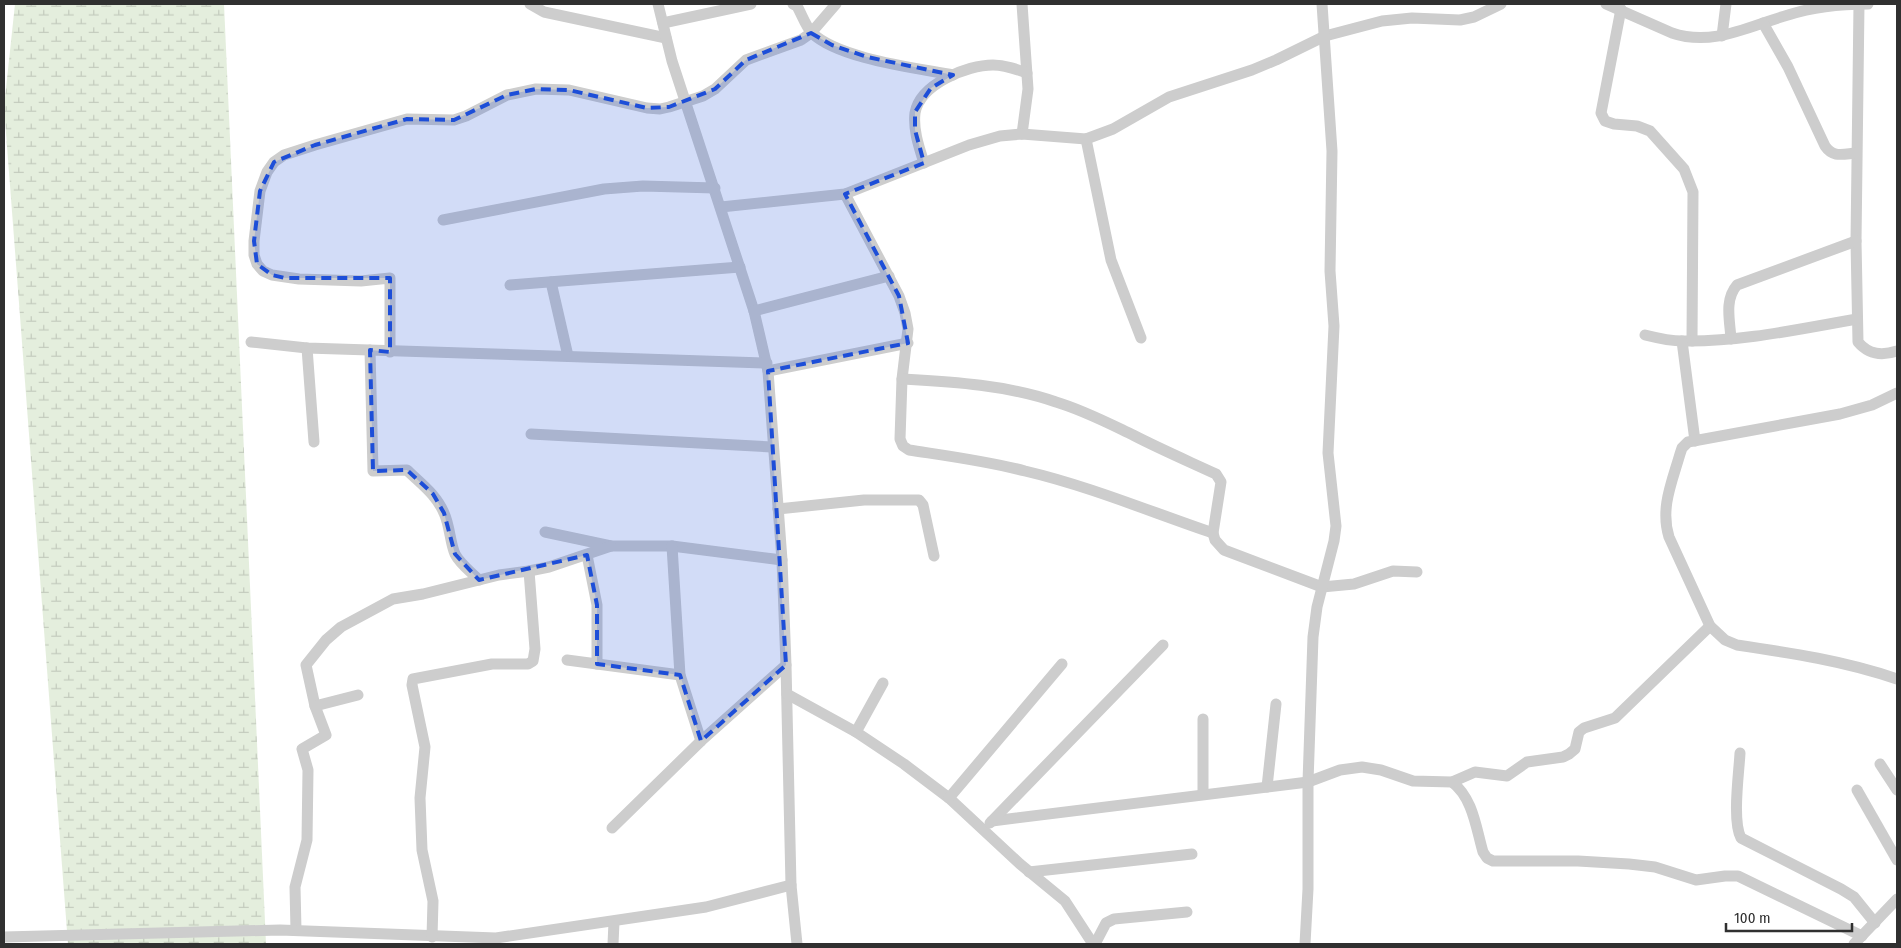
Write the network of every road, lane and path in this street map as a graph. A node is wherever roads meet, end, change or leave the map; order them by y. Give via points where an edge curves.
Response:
1 (530, 4) edge
2 (658, 4) edge
3 (751, 4) edge
4 (793, 4) edge
5 (836, 4) edge
6 (1022, 4) edge
7 (1322, 4) edge
8 (1501, 4) edge
9 (1606, 4) edge
10 (1726, 4) edge
11 (1859, 4) edge
12 (1868, 4) edge
13 (1621, 9) junction
14 (663, 22) junction
15 (1763, 23) junction
16 (811, 33) junction
17 (1325, 36) junction
18 (1722, 36) junction
19 (666, 38) junction
20 (1027, 72) junction
21 (953, 75) junction
22 (686, 101) junction
23 (1022, 134) junction
24 (1086, 139) junction
25 (1856, 152) junction
26 (924, 163) junction
27 (715, 188) junction
28 (845, 194) junction
29 (721, 207) junction
30 (443, 220) dead end
31 (1856, 241) junction
32 (740, 267) junction
33 (889, 276) junction
34 (551, 282) junction
35 (510, 285) dead end
36 (754, 310) junction
37 (1857, 319) junction
38 (1645, 335) dead end
39 (1141, 338) dead end
40 (1731, 339) junction
41 (1687, 341) junction
42 (251, 342) dead end
43 (908, 343) junction
44 (307, 348) junction
45 (370, 350) junction
46 (1897, 351) edge
47 (390, 352) junction
48 (568, 356) junction
49 (767, 367) junction
50 (902, 380) junction
51 (1897, 393) edge
52 (531, 434) dead end
53 (1695, 441) junction
54 (314, 442) dead end
55 (772, 447) junction
56 (778, 509) junction
57 (545, 532) dead end
58 (1213, 533) junction
59 (611, 546) junction
60 (672, 546) junction
61 (587, 555) junction
62 (934, 556) dead end
63 (782, 560) junction
64 (529, 571) junction
65 (1417, 572) dead end
66 (479, 580) junction
67 (1322, 587) junction
68 (1710, 626) junction
69 (1163, 645) dead end
70 (567, 660) dead end
71 (597, 664) junction
72 (1062, 664) dead end
73 (786, 665) junction
74 (680, 675) junction
75 (1897, 679) edge
76 (883, 683) dead end
77 (787, 694) junction
78 (358, 695) dead end
79 (1276, 704) dead end
80 (315, 706) junction
81 (1203, 719) dead end
82 (856, 732) junction
83 (701, 741) junction
84 (1740, 753) dead end
85 (1880, 764) dead end
86 (1308, 782) junction
87 (1452, 782) junction
88 (1268, 787) junction
89 (1857, 790) dead end
90 (1897, 790) edge
91 (1203, 794) junction
92 (949, 798) junction
93 (988, 826) junction
94 (612, 828) dead end
95 (1192, 854) dead end
96 (1897, 860) edge
97 (1029, 872) junction
98 (791, 885) junction
99 (1897, 899) edge
100 (1187, 912) dead end
101 (614, 922) junction
102 (1875, 923) junction
103 (296, 930) junction
104 (4, 937) edge
105 (432, 937) junction
106 (1858, 940) edge
107 (613, 944) edge
108 (798, 944) edge
109 (1094, 944) edge
110 (1305, 944) edge

1 - 19 street via 544,12
2 - 14 street
3 - 14 street
4 - 16 street
5 - 16 street
6 - 20 street
7 - 17 street
8 - 17 street via 1460,20 1412,18 1382,21
9 - 13 street
10 - 18 street
11 - 12 street
11 - 15 street via 1818,8
11 - 25 street
13 - 18 street via 1682,36
13 - 41 street via 1601,113 1605,121 1650,131 1684,169 1690,181 1693,192
14 - 19 street
15 - 18 street
15 - 25 street via 1788,67 1825,146 1836,155
16 - 21 street via 832,46 867,58
16 - 22 street via 801,40 746,60 716,89
17 - 24 street via 1260,66 1169,97 1112,129
17 - 67 street via 1332,150 1330,264 1334,326 1328,453 1336,526
19 - 22 street
20 - 21 street via 993,65 966,69
20 - 23 street
21 - 26 street via 931,88 915,112 915,130
22 - 27 street
22 - 47 street via 660,109 569,90 536,89 508,95 454,120 407,119 284,155 274,162 260,191 254,241 257,264 263,271 285,278 340,281 390,278
23 - 24 street
23 - 26 street via 986,139
24 - 39 street via 1111,260
25 - 31 street
26 - 28 street
27 - 29 street
27 - 30 street via 643,186 604,189
28 - 29 street
28 - 33 street
29 - 32 street
31 - 37 street
31 - 40 street via 1736,285 1729,304
32 - 34 street
32 - 36 street
33 - 36 street
33 - 43 street via 905,313
34 - 35 street
34 - 48 street
36 - 49 street
37 - 40 street
37 - 46 street via 1858,342 1866,351 1887,354
38 - 41 street
40 - 41 street
41 - 53 street
42 - 44 street
43 - 49 street
43 - 50 street
44 - 45 street
44 - 54 street
45 - 47 street
45 - 66 street via 373,471 407,470 433,494 444,513 455,554
47 - 48 street
48 - 49 street
49 - 55 street
50 - 58 street via 900,439 909,450 1026,471
50 - 58 street via 995,388 1057,402 1216,474 1221,482
51 - 53 street via 1872,405 1840,414
52 - 55 street
53 - 68 street via 1684,444 1680,454 1666,500 1665,525
55 - 56 street
56 - 62 street via 864,500 918,500 923,505
56 - 63 street
57 - 59 street
58 - 67 street via 1224,550
59 - 60 street
59 - 61 street
60 - 63 street
60 - 74 street
61 - 64 street
61 - 71 street via 598,605
63 - 73 street
64 - 66 street
64 - 105 street via 535,649 533,661 528,664 492,664 413,679 425,747 420,798 422,842 433,901
65 - 67 street via 1393,571 1354,584
66 - 80 street via 394,599 341,627 306,665
67 - 86 street via 1313,636
68 - 75 street via 1725,640 1737,645 1829,660
68 - 87 street via 1620,714 1579,732 1575,748 1563,758 1527,762 1507,776 1476,772
69 - 93 street
70 - 71 street
71 - 74 street
72 - 92 street
73 - 77 street
73 - 83 street
74 - 83 street
76 - 82 street
77 - 82 street
77 - 98 street
78 - 80 street
79 - 88 street
80 - 103 street via 326,735 302,749 308,770 307,840 295,887
81 - 91 street
82 - 92 street
83 - 94 street
84 - 102 street via 1737,806 1741,838 1854,897
85 - 90 street
86 - 87 street via 1340,770 1362,767 1381,770 1408,781
86 - 88 street
86 - 110 street
87 - 106 street via 1466,799 1483,852 1493,861 1629,864 1655,867 1696,880 1738,876
88 - 91 street
89 - 96 street
91 - 93 street
92 - 93 street
93 - 97 street
95 - 97 street
97 - 109 street via 1065,901
98 - 101 street via 706,907
98 - 108 street
99 - 102 street
100 - 109 street via 1114,919 1106,923
101 - 105 street via 496,938
101 - 107 street
102 - 106 street
103 - 104 street
103 - 105 street

